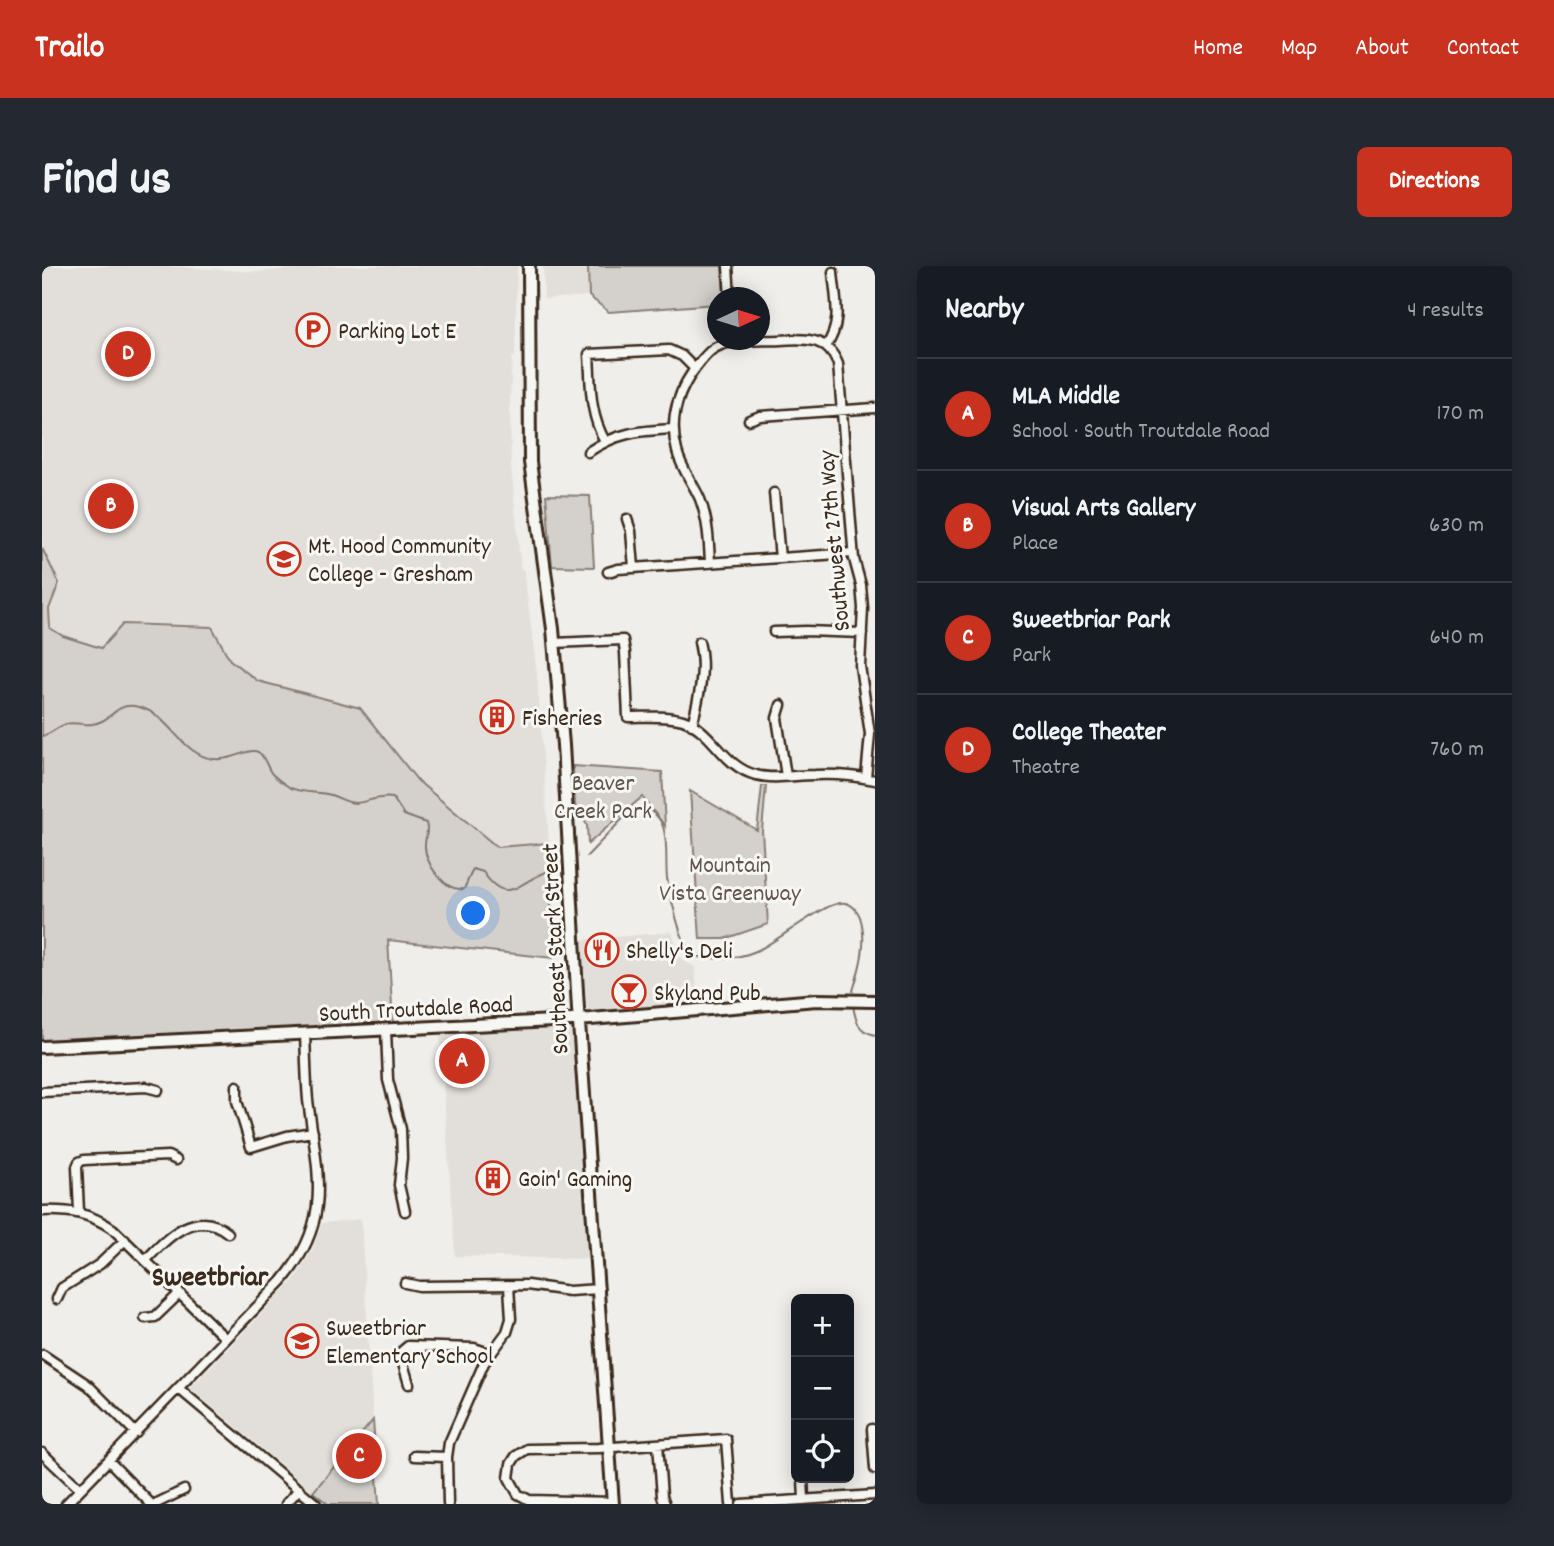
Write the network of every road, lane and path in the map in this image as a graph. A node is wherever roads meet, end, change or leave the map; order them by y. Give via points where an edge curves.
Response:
1 (529, 266) edge
2 (729, 266) edge
3 (833, 272) dead end
4 (730, 287) edge
5 (770, 339) edge
6 (826, 346) junction
7 (712, 350) edge
8 (695, 369) junction
9 (874, 408) edge
10 (841, 411) junction
11 (749, 420) dead end
12 (673, 429) junction
13 (605, 441) junction
14 (588, 452) dead end
15 (774, 493) dead end
16 (627, 519) dead end
17 (853, 553) junction
18 (780, 558) junction
19 (710, 563) junction
20 (634, 568) junction
21 (608, 572) dead end
22 (774, 632) dead end
23 (862, 633) junction
24 (699, 642) dead end
25 (554, 643) junction
26 (781, 705) dead end
27 (692, 725) junction
28 (786, 776) junction
29 (870, 779) edge
30 (875, 1001) edge
31 (579, 1020) junction
32 (386, 1030) junction
33 (305, 1034) junction
34 (42, 1047) edge
35 (237, 1086) dead end
36 (158, 1090) dead end
37 (42, 1092) edge
38 (313, 1132) junction
39 (176, 1160) dead end
40 (42, 1211) edge
41 (405, 1211) dead end
42 (79, 1212) junction
43 (228, 1233) dead end
44 (125, 1240) junction
45 (146, 1259) junction
46 (405, 1283) dead end
47 (509, 1286) junction
48 (599, 1289) junction
49 (180, 1293) junction
50 (57, 1299) dead end
51 (145, 1318) dead end
52 (226, 1339) junction
53 (489, 1353) junction
54 (43, 1355) edge
55 (409, 1384) dead end
56 (178, 1388) junction
57 (872, 1429) dead end
58 (136, 1433) junction
59 (658, 1444) junction
60 (610, 1447) junction
61 (42, 1453) edge
62 (414, 1456) dead end
63 (447, 1457) junction
64 (109, 1461) junction
65 (875, 1469) edge
66 (803, 1483) edge
67 (80, 1489) junction
68 (299, 1489) junction
69 (184, 1490) dead end
70 (875, 1495) edge
71 (804, 1500) junction
72 (613, 1503) edge
73 (66, 1504) edge
74 (153, 1504) edge
75 (286, 1504) edge
76 (316, 1504) edge
77 (448, 1504) edge
78 (664, 1504) edge
79 (731, 1504) edge
80 (741, 1504) edge

1 - 25 main road, Southeast Stark Street via 530,462
2 - 4 street
3 - 6 street via 837,327
5 - 6 street via 803,338
6 - 10 street, Southwest 27th Way via 838,365
7 - 8 street
8 - 12 street via 679,398
8 - 13 street via 669,350 589,354 594,419
9 - 10 street
10 - 11 street
10 - 17 street, Southwest 27th Way
12 - 13 street via 634,431
12 - 19 street via 679,459 703,509
13 - 14 street
15 - 18 street
16 - 20 street
17 - 18 street
17 - 23 street, Southwest 27th Way via 862,592
18 - 19 street
19 - 20 street
20 - 21 street
22 - 23 street
23 - 29 street, Southwest 27th Way via 860,667 870,734
24 - 27 street via 702,671
25 - 27 street via 623,640 628,717 664,717
25 - 31 main road, Southeast Stark Street
26 - 28 street via 777,718
27 - 28 street via 741,769 766,777
28 - 29 street
30 - 31 main road, South Troutdale Road via 817,1000
31 - 32 main road, South Troutdale Road
31 - 48 main road, Southeast Stark Street
32 - 33 main road, South Troutdale Road
32 - 41 street via 388,1080 401,1129 399,1185
33 - 34 main road, South Troutdale Road
33 - 38 street
35 - 38 street via 251,1147
36 - 37 street
38 - 52 street via 320,1188 307,1243 287,1275
39 - 42 street via 168,1156 79,1162
40 - 42 street
42 - 44 street via 98,1219
43 - 45 street via 211,1223 184,1228
44 - 45 street
44 - 50 street via 100,1264 62,1288
45 - 49 street
46 - 47 street
47 - 48 street
47 - 53 street via 510,1326
48 - 60 main road, Southeast Stark Street
49 - 51 street via 155,1317
49 - 52 street
52 - 56 street
53 - 55 street via 474,1348 408,1346 401,1357
53 - 63 street
54 - 58 street via 88,1385
56 - 58 street
56 - 68 street
57 - 65 street
58 - 64 street
59 - 60 street
59 - 78 street
59 - 79 street via 726,1439
60 - 72 main road, Southeast Stark Street
60 - 72 street via 527,1449 511,1464 509,1478 518,1494 529,1500
61 - 67 street
62 - 63 street
63 - 77 street
64 - 67 street
64 - 74 street
66 - 71 street
67 - 73 street
68 - 75 street
68 - 76 street
69 - 74 street
70 - 71 street
71 - 80 street

